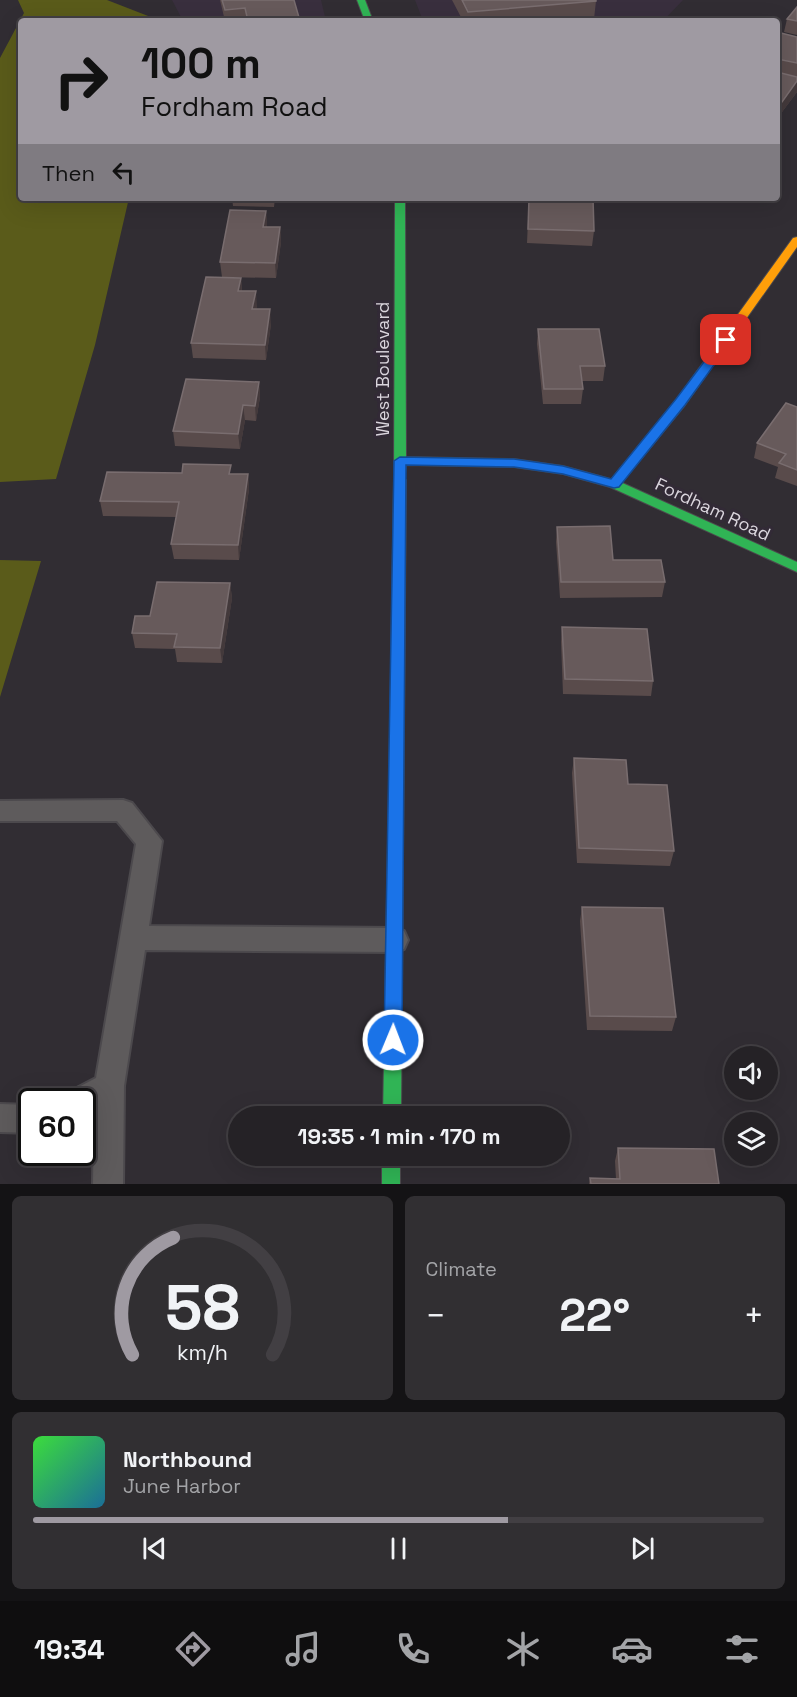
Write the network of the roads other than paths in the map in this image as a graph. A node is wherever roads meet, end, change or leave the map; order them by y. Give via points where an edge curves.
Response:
1 (361, 0) edge
2 (368, 18) edge
3 (400, 201) edge
4 (797, 240) edge
5 (400, 461) junction
6 (614, 484) junction
7 (797, 567) edge
8 (0, 811) edge
9 (134, 938) junction
10 (394, 940) junction
11 (109, 1086) junction
12 (96, 1093) edge
13 (392, 1106) edge
14 (0, 1119) edge
15 (18, 1119) edge
16 (391, 1166) edge
17 (108, 1184) edge
18 (391, 1184) edge

1 - 2 main road
3 - 5 main road, West Boulevard
4 - 6 main road via 681,402
5 - 6 main road, Fordham Road via 514,463 563,470
5 - 10 main road, West Boulevard
6 - 7 main road, Fordham Road
8 - 9 lane via 123,810 149,841
9 - 10 lane
9 - 11 lane
10 - 13 main road, West Boulevard
11 - 12 lane
11 - 17 lane
14 - 15 lane
16 - 18 main road

